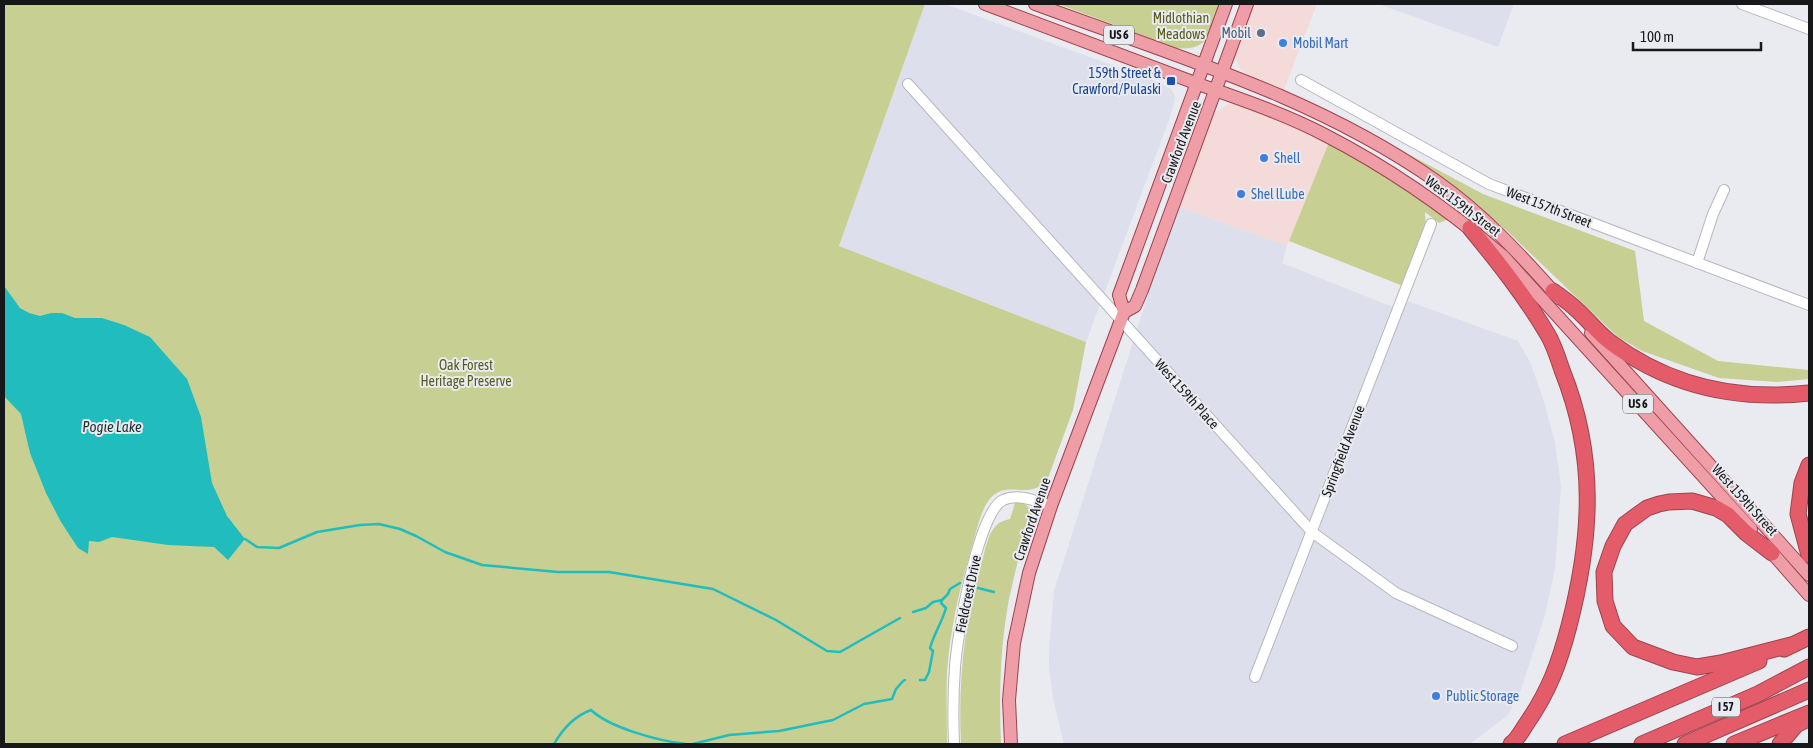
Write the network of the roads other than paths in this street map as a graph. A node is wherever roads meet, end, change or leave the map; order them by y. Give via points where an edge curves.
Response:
1 (985, 4) edge
2 (1035, 4) edge
3 (1226, 4) edge
4 (1247, 4) edge
5 (1742, 4) edge
6 (1809, 29) edge
7 (1203, 65) junction
8 (1223, 72) junction
9 (1301, 80) dead end
10 (1196, 83) junction
11 (908, 84) dead end
12 (1216, 90) junction
13 (1724, 190) dead end
14 (1431, 224) dead end
15 (1470, 228) junction
16 (1698, 263) junction
17 (1553, 291) junction
18 (1809, 305) edge
19 (1122, 316) junction
20 (1809, 393) edge
21 (1809, 465) edge
22 (1051, 506) junction
23 (1312, 532) junction
24 (1772, 553) junction
25 (1809, 556) edge
26 (1809, 575) edge
27 (1809, 595) edge
28 (1809, 637) edge
29 (1791, 645) junction
30 (1512, 646) dead end
31 (1809, 667) edge
32 (1255, 677) dead end
33 (1809, 690) edge
34 (1809, 713) edge
35 (1809, 718) edge
36 (954, 744) edge
37 (1011, 744) edge
38 (1511, 744) edge
39 (1565, 744) edge
40 (1642, 744) edge
41 (1685, 744) edge
42 (1734, 744) edge
43 (1780, 744) edge

1 - 10 main road, West 159th Street / US 6
2 - 7 main road, West 159th Street / US 6
3 - 7 main road, Crawford Avenue
4 - 8 main road, Crawford Avenue
5 - 6 street
7 - 8 main road, West 159th Street / US 6
7 - 10 main road, Crawford Avenue
8 - 12 main road, Crawford Avenue
8 - 17 main road, West 159th Street / US 6 via 1322,114 1402,158 1474,210
9 - 16 street, West 157th Street via 1489,184
10 - 12 main road, West 159th Street / US 6
10 - 19 main road, Crawford Avenue via 1119,295
11 - 19 street, West 159th Place
12 - 15 main road, West 159th Street / US 6 via 1323,134 1371,160
12 - 19 main road, Crawford Avenue via 1135,306
13 - 16 street
14 - 23 street, Springfield Avenue
15 - 24 main road, West 159th Street / US 6 via 1526,280
15 - 38 highway via 1515,283 1549,337 1582,434 1588,495 1585,549 1560,662 1540,704
16 - 18 street, West 157th Street
17 - 20 highway via 1610,341 1674,378 1743,395
17 - 26 main road, West 159th Street / US 6
19 - 22 main road, Crawford Avenue
19 - 23 street, West 159th Place
21 - 25 highway via 1802,483 1798,514
22 - 36 street, Fieldcrest Drive via 1018,496 1001,501 981,535 963,607 956,656
22 - 37 main road, Crawford Avenue via 1029,573 1014,643 1009,700
23 - 30 street, West 159th Place via 1396,593
23 - 32 street, Springfield Avenue
24 - 27 main road, West 159th Street / US 6
24 - 29 highway via 1716,508 1692,501 1658,504 1625,524 1604,572 1605,601 1613,626 1633,647 1673,662 1705,666
28 - 29 highway
29 - 39 highway
31 - 40 highway, I 57 via 1758,694
33 - 41 highway, I 57
34 - 42 highway
35 - 43 highway via 1796,725

